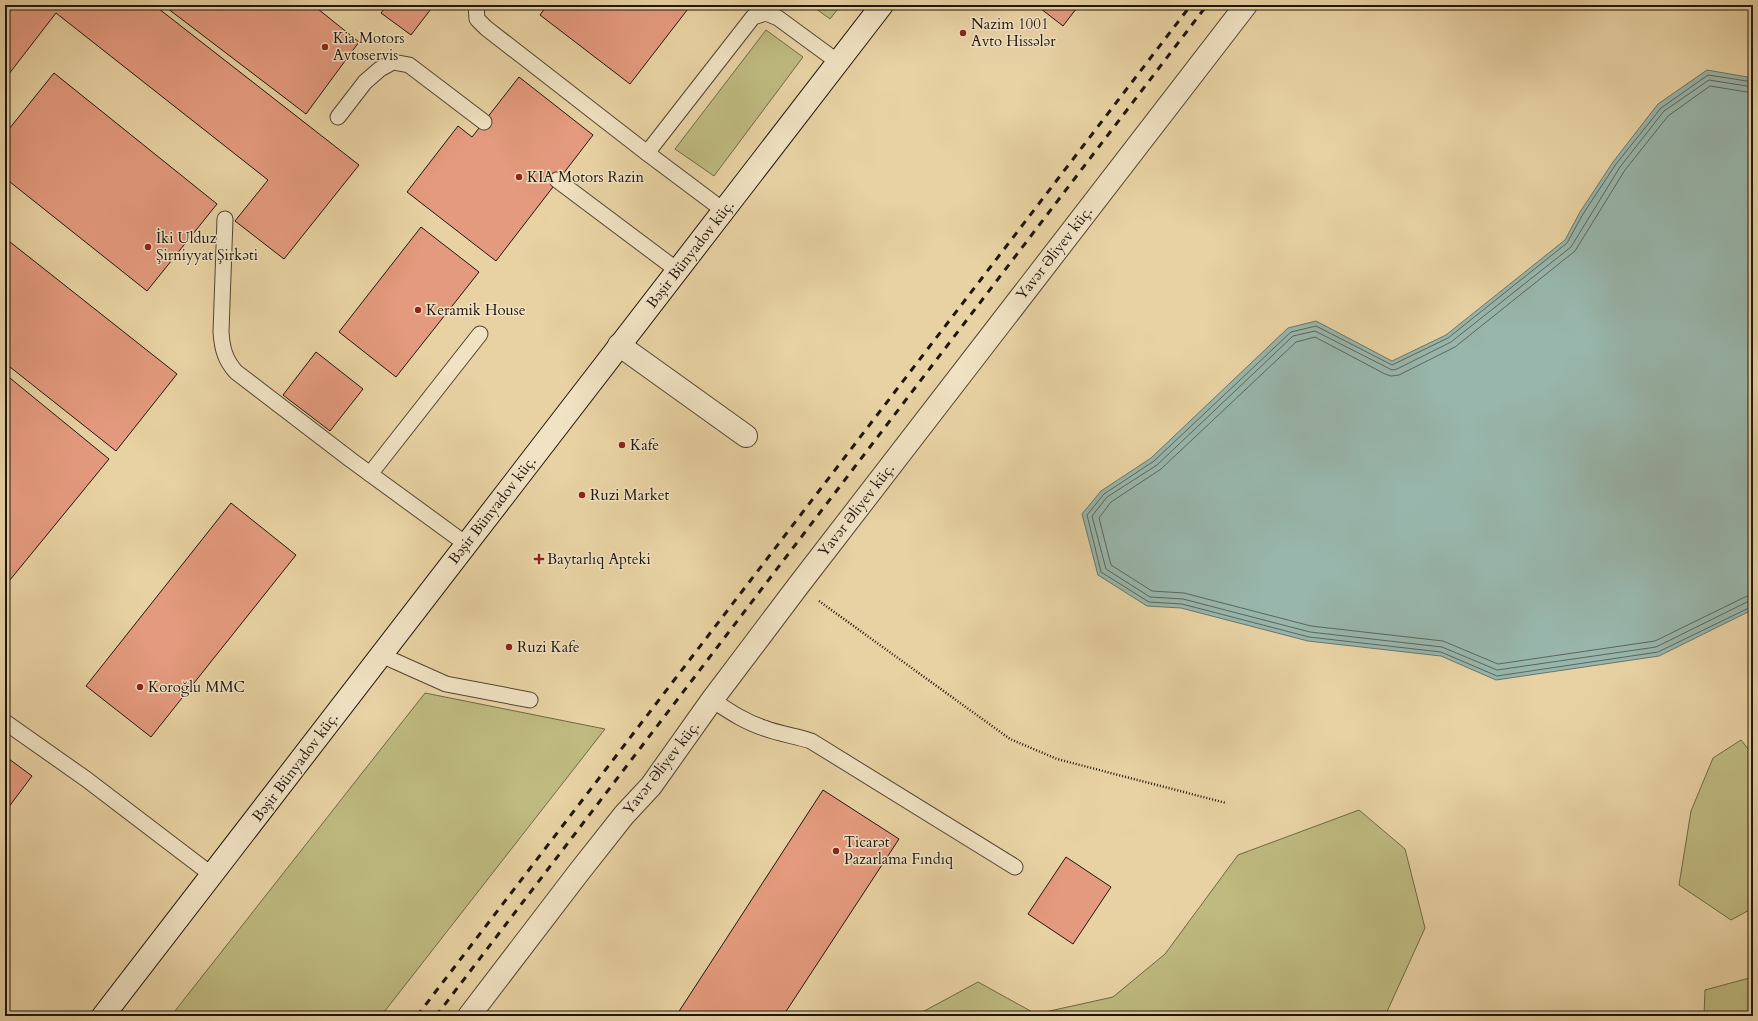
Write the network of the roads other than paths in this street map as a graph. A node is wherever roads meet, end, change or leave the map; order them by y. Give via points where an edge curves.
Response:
1 (476, 5) edge
2 (882, 5) edge
3 (1246, 5) edge
4 (838, 62) junction
5 (338, 117) dead end
6 (484, 122) dead end
7 (647, 153) junction
8 (557, 180) dead end
9 (723, 210) junction
10 (225, 219) dead end
11 (677, 270) junction
12 (480, 334) dead end
13 (619, 345) junction
14 (746, 436) dead end
15 (370, 474) junction
16 (466, 544) junction
17 (381, 655) junction
18 (530, 700) dead end
19 (712, 700) junction
20 (5, 722) edge
21 (1015, 866) dead end
22 (212, 875) junction
23 (103, 1016) edge
24 (469, 1016) edge

1 - 7 lane via 477,19 486,28
2 - 4 street, Bəşir Bünyadov küç.
3 - 19 street, Yavər Əliyev küç.
4 - 7 lane via 778,18 766,13 753,17
4 - 9 street, Bəşir Bünyadov küç.
5 - 6 lane via 365,82 393,62 409,65
7 - 9 lane
8 - 11 lane
9 - 11 street, Bəşir Bünyadov küç.
10 - 15 lane via 221,332 222,346 228,363 236,372
11 - 13 street, Bəşir Bünyadov küç.
12 - 15 lane
13 - 14 street
13 - 16 street, Bəşir Bünyadov küç.
15 - 16 lane
16 - 17 street, Bəşir Bünyadov küç.
17 - 18 lane via 446,684
17 - 22 street, Bəşir Bünyadov küç.
19 - 21 lane via 746,722 811,741
19 - 24 street, Yavər Əliyev küç. via 650,786 624,815
20 - 22 lane via 86,779
22 - 23 street, Bəşir Bünyadov küç.

